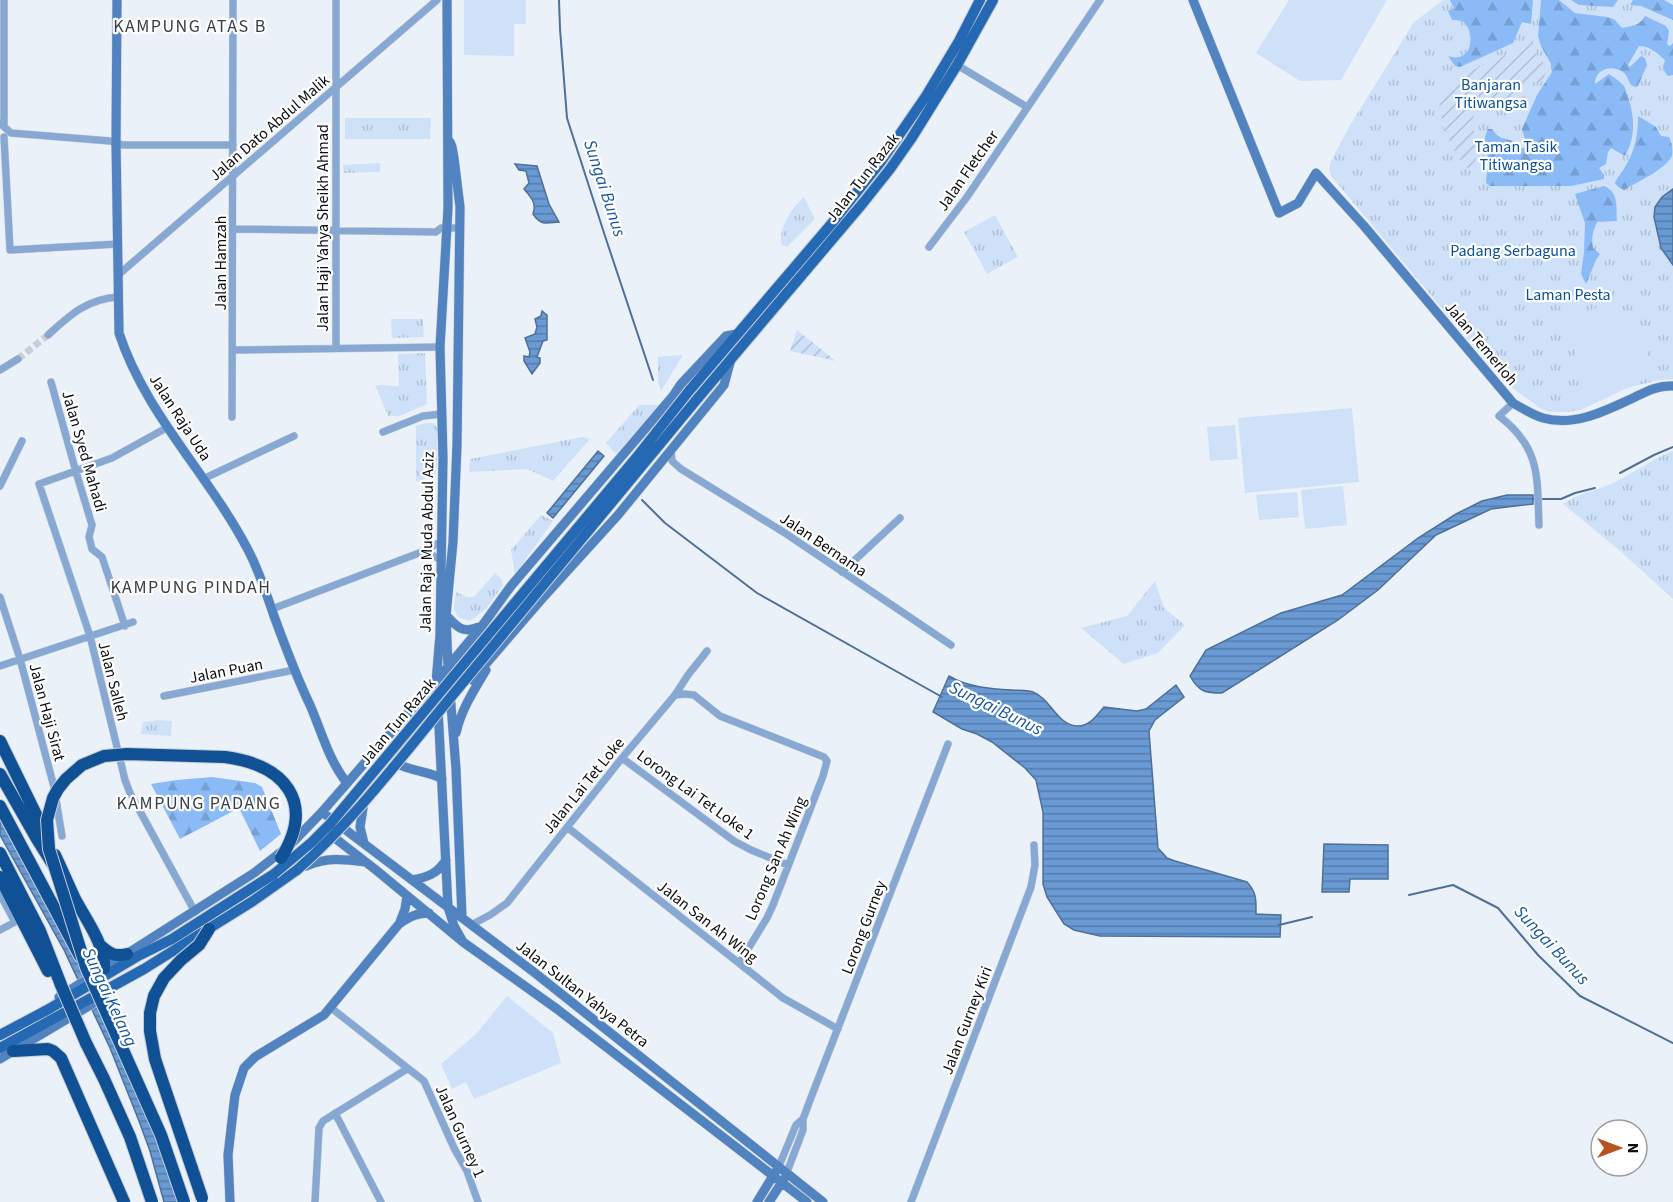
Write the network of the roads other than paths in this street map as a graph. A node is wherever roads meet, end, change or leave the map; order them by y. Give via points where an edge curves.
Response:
1 (4, 0) edge
2 (117, 0) edge
3 (233, 0) edge
4 (336, 0) edge
5 (437, 0) edge
6 (447, 0) edge
7 (980, 0) edge
8 (993, 0) edge
9 (1100, 0) edge
10 (1193, 0) edge
11 (957, 65) junction
12 (336, 87) junction
13 (1027, 107) junction
14 (2, 124) edge
15 (5, 136) edge
16 (446, 138) junction
17 (116, 142) junction
18 (233, 145) junction
19 (234, 176) junction
20 (233, 229) junction
21 (336, 230) junction
22 (446, 232) junction
23 (459, 232) junction
24 (118, 244) junction
25 (929, 247) dead end
26 (118, 275) junction
27 (118, 297) junction
28 (738, 334) junction
29 (48, 335) tunnel mouth
30 (440, 346) junction
31 (336, 348) junction
32 (233, 350) junction
33 (732, 357) junction
34 (18, 359) tunnel mouth
35 (0, 370) edge
36 (51, 382) dead end
37 (1673, 386) edge
38 (693, 394) junction
39 (1513, 403) junction
40 (442, 414) junction
41 (232, 417) dead end
42 (168, 427) junction
43 (383, 432) dead end
44 (294, 436) dead end
45 (22, 441) dead end
46 (672, 447) junction
47 (658, 464) junction
48 (681, 469) junction
49 (76, 472) junction
50 (203, 479) junction
51 (0, 486) edge
52 (900, 518) dead end
53 (1539, 525) dead end
54 (441, 542) junction
55 (453, 542) junction
56 (419, 553) junction
57 (441, 560) junction
58 (842, 572) junction
59 (521, 574) junction
60 (0, 597) edge
61 (540, 601) junction
62 (272, 609) junction
63 (446, 615) junction
64 (133, 622) dead end
65 (125, 626) junction
66 (482, 626) junction
67 (90, 636) junction
68 (951, 645) dead end
69 (498, 650) junction
70 (707, 651) dead end
71 (20, 659) junction
72 (0, 666) edge
73 (448, 667) junction
74 (294, 670) junction
75 (436, 681) junction
76 (675, 695) junction
77 (164, 696) dead end
78 (451, 703) junction
79 (439, 719) junction
80 (0, 741) edge
81 (454, 744) junction
82 (948, 744) dead end
83 (622, 758) junction
84 (400, 765) junction
85 (0, 774) edge
86 (442, 779) junction
87 (347, 783) junction
88 (0, 786) edge
89 (12, 795) junction
90 (0, 806) edge
91 (363, 808) junction
92 (322, 812) junction
93 (313, 821) junction
94 (567, 827) junction
95 (345, 829) junction
96 (62, 836) dead end
97 (335, 839) junction
98 (364, 845) junction
99 (1034, 845) dead end
100 (0, 853) edge
101 (446, 860) junction
102 (367, 862) junction
103 (788, 865) junction
104 (306, 866) junction
105 (274, 874) junction
106 (0, 877) edge
107 (412, 880) junction
108 (0, 894) edge
109 (74, 896) junction
110 (407, 896) junction
111 (448, 907) junction
112 (195, 912) junction
113 (429, 913) junction
114 (462, 917) junction
115 (399, 924) junction
116 (471, 925) junction
117 (209, 928) junction
118 (0, 930) edge
119 (463, 942) junction
120 (100, 945) junction
121 (128, 954) junction
122 (740, 962) junction
123 (86, 967) junction
124 (104, 969) junction
125 (330, 1006) junction
126 (838, 1029) junction
127 (0, 1031) edge
128 (0, 1035) edge
129 (86, 1043) junction
130 (6, 1049) edge
131 (0, 1059) edge
132 (407, 1069) junction
133 (335, 1113) junction
134 (783, 1169) junction
135 (773, 1176) junction
136 (781, 1183) junction
137 (124, 1202) edge
138 (152, 1202) edge
139 (184, 1202) edge
140 (203, 1202) edge
141 (230, 1202) edge
142 (315, 1202) edge
143 (381, 1202) edge
144 (478, 1202) edge
145 (757, 1202) edge
146 (769, 1202) edge
147 (807, 1202) edge
148 (823, 1202) edge
149 (910, 1202) edge

1 - 14 street
2 - 17 main road, Jalan Raja Uda
3 - 18 street, Jalan Hamzah
4 - 12 street, Jalan Haji Yahya Sheikh Ahmad
5 - 12 street, Jalan Dato Abdul Malik
6 - 16 main road, Jalan Raja Muda Abdul Aziz
7 - 28 main road, Jalan Tun Razak via 931,88 880,163
8 - 11 main road, Jalan Tun Razak
9 - 13 street, Jalan Fletcher
10 - 39 main road, Jalan Temerloh via 1279,213 1298,203 1316,173
11 - 13 street
11 - 33 main road, Jalan Tun Razak via 883,177
12 - 19 street, Jalan Dato Abdul Malik
12 - 21 street, Jalan Haji Yahya Sheikh Ahmad
13 - 25 street, Jalan Fletcher
14 - 15 street
15 - 17 street
15 - 24 street via 10,250
16 - 22 main road, Jalan Raja Muda Abdul Aziz
16 - 23 main road, Jalan Raja Muda Abdul Aziz via 452,147 458,184
17 - 18 street
17 - 24 main road, Jalan Raja Uda
18 - 19 street, Jalan Hamzah
19 - 20 street, Jalan Hamzah
19 - 26 street, Jalan Dato Abdul Malik
20 - 21 street
20 - 32 street, Jalan Hamzah
21 - 22 street via 436,232 441,228
21 - 31 street, Jalan Haji Yahya Sheikh Ahmad
22 - 23 street
22 - 30 main road, Jalan Raja Muda Abdul Aziz
23 - 55 main road, Jalan Raja Muda Abdul Aziz
24 - 26 main road, Jalan Raja Uda
26 - 27 main road, Jalan Raja Uda
27 - 29 street via 83,306
27 - 42 main road, Jalan Raja Uda via 119,333 126,353
28 - 38 main road, Jalan Tun Razak
28 - 59 main road, Jalan Tun Razak via 726,336 681,384
30 - 31 street
30 - 40 main road, Jalan Raja Muda Abdul Aziz
31 - 32 street
32 - 41 street, Jalan Hamzah
33 - 38 main road, Jalan Tun Razak
33 - 46 main road, Jalan Tun Razak via 724,385
34 - 35 street
36 - 49 street, Jalan Syed Mahadi
37 - 39 main road, Jalan Temerloh via 1657,386 1577,420 1542,418
38 - 105 main road, Jalan Tun Razak, bridge via 330,824
38 - 117 main road, Jalan Tun Razak, bridge via 546,584 336,833 297,870
39 - 53 street via 1499,416 1528,448 1536,470
40 - 43 street via 423,416
40 - 54 main road, Jalan Raja Muda Abdul Aziz
42 - 49 street via 112,458
42 - 50 main road, Jalan Raja Uda
44 - 50 street
45 - 51 street
46 - 47 main road, Jalan Tun Razak
46 - 48 street via 672,461
47 - 48 street, Jalan Bernama
47 - 61 main road, Jalan Tun Razak
48 - 58 street, Jalan Bernama
49 - 65 street, Jalan Syed Mahadi via 92,525 88,537 92,549 102,557
49 - 67 street, Jalan Salleh via 39,484
50 - 62 main road, Jalan Raja Uda via 247,547
52 - 58 street
54 - 55 main road
54 - 56 street
54 - 57 main road, Jalan Raja Muda Abdul Aziz
55 - 63 main road, Jalan Raja Muda Abdul Aziz
56 - 57 street
56 - 62 street
57 - 75 main road, Jalan Raja Muda Abdul Aziz
58 - 68 street, Jalan Bernama
59 - 61 main road via 516,587 519,601
59 - 66 main road, Jalan Tun Razak
60 - 71 street, Jalan Haji Sirat
61 - 69 main road, Jalan Tun Razak
62 - 74 main road, Jalan Raja Uda
63 - 66 main road via 461,629
63 - 73 main road, Jalan Raja Muda Abdul Aziz
64 - 65 street
65 - 67 street
66 - 73 main road, Jalan Tun Razak
67 - 71 street
67 - 112 street, Jalan Salleh via 130,793
69 - 78 main road, Jalan Tun Razak
69 - 81 main road via 465,707
70 - 76 street, Jalan Lai Tet Loke
71 - 72 street
71 - 96 street, Jalan Haji Sirat via 54,787
73 - 75 main road, Jalan Tun Razak
73 - 78 main road, Jalan Raja Muda Abdul Aziz
74 - 77 street, Jalan Puan
74 - 87 main road, Jalan Raja Uda
75 - 79 main road, Jalan Raja Muda Abdul Aziz
75 - 87 main road, Jalan Tun Razak
76 - 83 street, Jalan Lai Tet Loke
76 - 103 street, Lorong San Ah Wing via 694,695 720,716 827,761
78 - 79 main road, Jalan Tun Razak
78 - 81 main road, Jalan Raja Muda Abdul Aziz
79 - 84 main road, Jalan Tun Razak
79 - 86 main road, Jalan Raja Muda Abdul Aziz
80 - 109 highway, bridge
81 - 114 main road, Jalan Raja Muda Abdul Aziz
82 - 126 street, Lorong Gurney
83 - 94 street, Jalan Lai Tet Loke
83 - 103 street, Lorong Lai Tet Loke 1 via 734,841
84 - 86 main road
84 - 91 main road, Jalan Tun Razak
85 - 89 highway
86 - 101 main road, Jalan Raja Muda Abdul Aziz
87 - 92 main road, Jalan Tun Razak
88 - 89 highway
89 - 109 highway, bridge
90 - 123 highway, bridge
91 - 95 main road, Jalan Tun Razak
91 - 98 main road via 360,827
92 - 93 main road, Jalan Tun Razak
92 - 95 main road, Jalan Sultan Yahya Petra
93 - 97 main road, Jalan Sultan Yahya Petra
93 - 112 main road, Jalan Tun Razak via 270,861
94 - 116 street, Jalan Lai Tet Loke via 507,903
94 - 122 street, Jalan San Ah Wing
95 - 97 main road, Jalan Tun Razak
95 - 98 main road, Jalan Sultan Yahya Petra
97 - 102 main road, Jalan Sultan Yahya Petra
97 - 104 main road, Jalan Tun Razak
98 - 107 main road, Jalan Sultan Yahya Petra
99 - 149 street, Jalan Gurney Kiri via 1031,887
100 - 129 highway, bridge via 40,931
101 - 107 main road via 433,875
101 - 111 main road, Jalan Raja Muda Abdul Aziz
102 - 104 main road via 322,860
102 - 110 main road, Jalan Sultan Yahya Petra
103 - 122 street, Lorong San Ah Wing via 767,918
104 - 130 main road, Jalan Tun Razak, bridge via 248,910 67,1019
105 - 123 highway, bridge via 292,839 296,814 288,788 267,769 225,757 127,754 104,756 82,765 58,789 49,810 47,836
105 - 128 main road, Jalan Tun Razak, bridge via 172,939
106 - 129 highway, bridge
107 - 111 main road, Jalan Sultan Yahya Petra
108 - 118 street via 15,922
109 - 120 highway
110 - 113 main road, Jalan Sultan Yahya Petra
110 - 115 main road
111 - 114 main road, Jalan Sultan Yahya Petra
111 - 119 main road, Jalan Raja Muda Abdul Aziz
112 - 121 main road, Jalan Tun Razak
113 - 115 main road via 418,913
113 - 119 main road, Jalan Sultan Yahya Petra
114 - 116 main road, Jalan Sultan Yahya Petra
115 - 125 main road
116 - 134 main road, Jalan Sultan Yahya Petra
117 - 130 main road, Jalan Tun Razak, bridge
117 - 140 highway, bridge via 199,945 164,978 150,1013 160,1075
119 - 135 main road, Jalan Sultan Yahya Petra via 557,1009
120 - 121 highway via 115,956
120 - 124 highway
121 - 124 main road, Jalan Tun Razak
122 - 126 street, Jalan San Ah Wing via 783,998
123 - 139 highway, bridge via 161,1135
124 - 127 main road, Jalan Tun Razak, bridge
125 - 132 street, Jalan Gurney 1
125 - 141 main road via 324,1015 255,1057 244,1068 235,1095 228,1155
126 - 134 street, Lorong Gurney via 803,1119 803,1130
129 - 138 highway, bridge via 130,1137
130 - 131 main road, Jalan Tun Razak
130 - 137 highway via 41,1049 57,1054
132 - 133 street
132 - 144 street, Jalan Gurney 1 via 424,1081
133 - 142 street via 319,1128
133 - 143 street
134 - 135 main road
134 - 136 main road
134 - 148 main road, Jalan Sultan Yahya Petra
135 - 136 main road, Jalan Sultan Yahya Petra
135 - 145 main road
136 - 146 main road
136 - 147 main road, Jalan Sultan Yahya Petra

